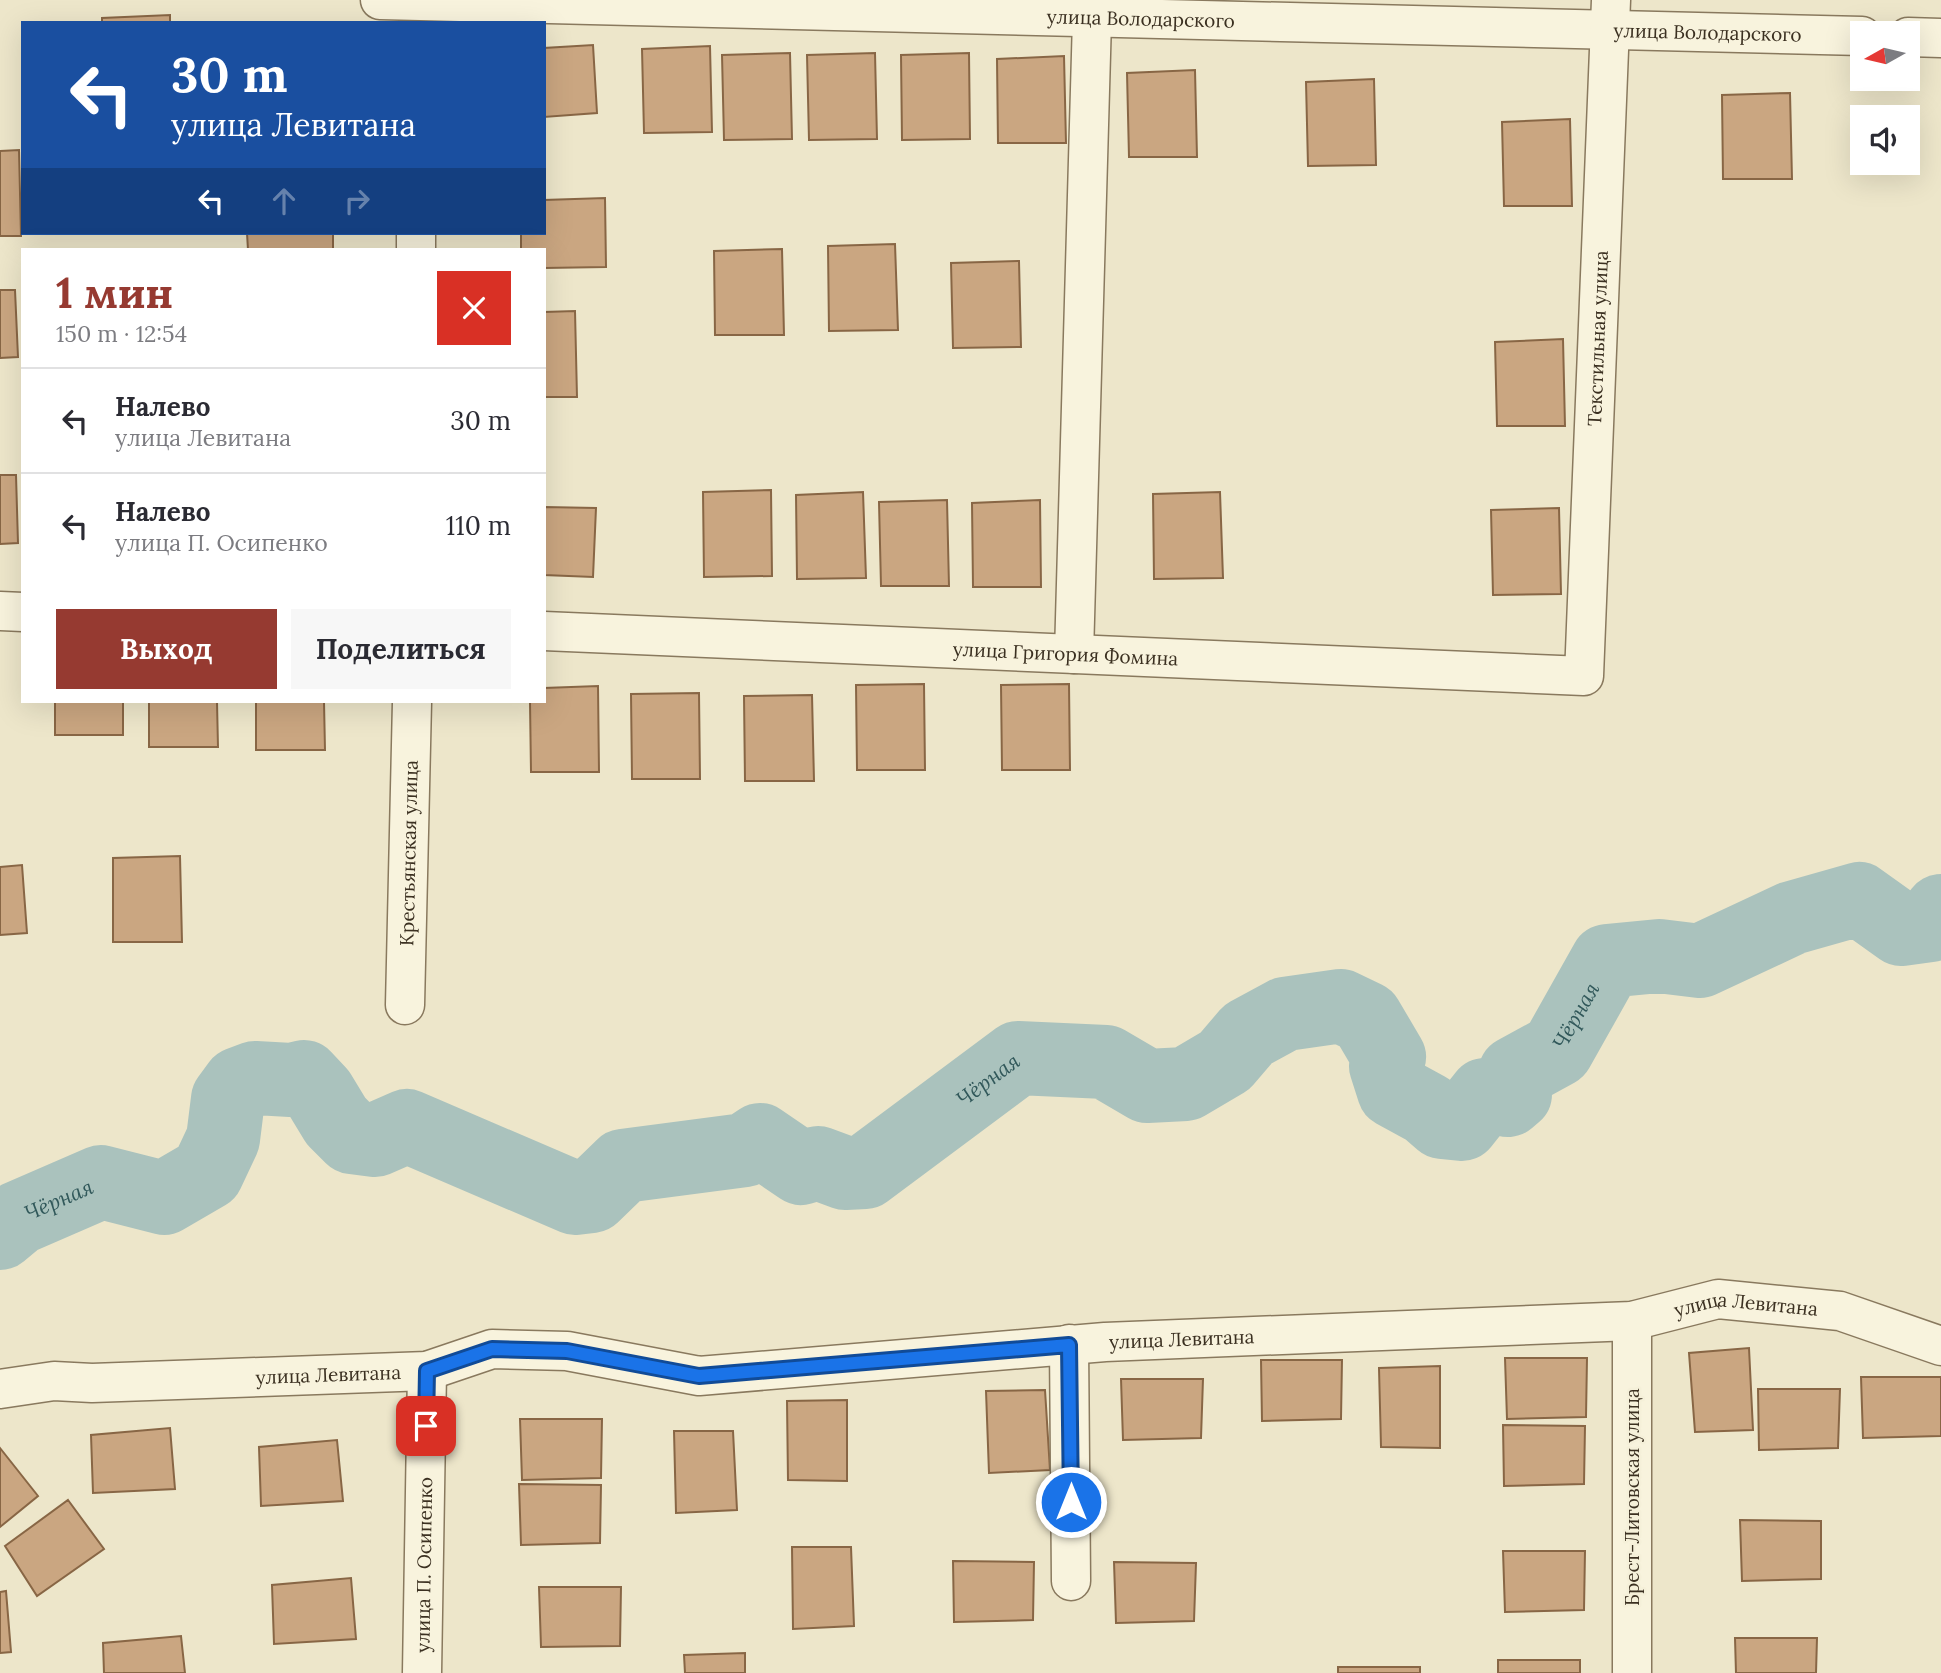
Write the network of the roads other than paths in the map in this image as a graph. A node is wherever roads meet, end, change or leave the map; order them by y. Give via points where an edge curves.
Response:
1 (380, 0) edge
2 (418, 8) edge
3 (1611, 15) edge
4 (1092, 19) junction
5 (1850, 35) edge
6 (1920, 37) edge
7 (1941, 38) edge
8 (0, 611) edge
9 (21, 612) edge
10 (546, 631) edge
11 (1074, 654) junction
12 (1584, 676) joint
13 (412, 703) edge
14 (405, 1005) dead end
15 (1632, 1321) junction
16 (1069, 1345) junction
17 (1941, 1346) edge
18 (427, 1371) junction
19 (0, 1389) edge
20 (1071, 1581) dead end
21 (422, 1673) edge
22 (1632, 1673) edge

1 - 2 street, улица Володарского
2 - 4 street, улица Володарского
3 - 4 street, улица Володарского
3 - 5 street, улица Володарского
3 - 12 street, Текстильная улица
4 - 11 street
6 - 7 street
8 - 9 street
10 - 11 street, улица Григория Фомина
11 - 12 street, улица Григория Фомина
13 - 14 street, Крестьянская улица
15 - 16 street, улица Левитана
15 - 17 street, улица Левитана via 1718,1299 1840,1311
15 - 22 street, Брест-Литовская улица
16 - 18 street, улица Левитана via 699,1376 567,1351 492,1349
16 - 20 street
18 - 19 street, улица Левитана via 54,1381
18 - 21 street, улица П. Осипенко

